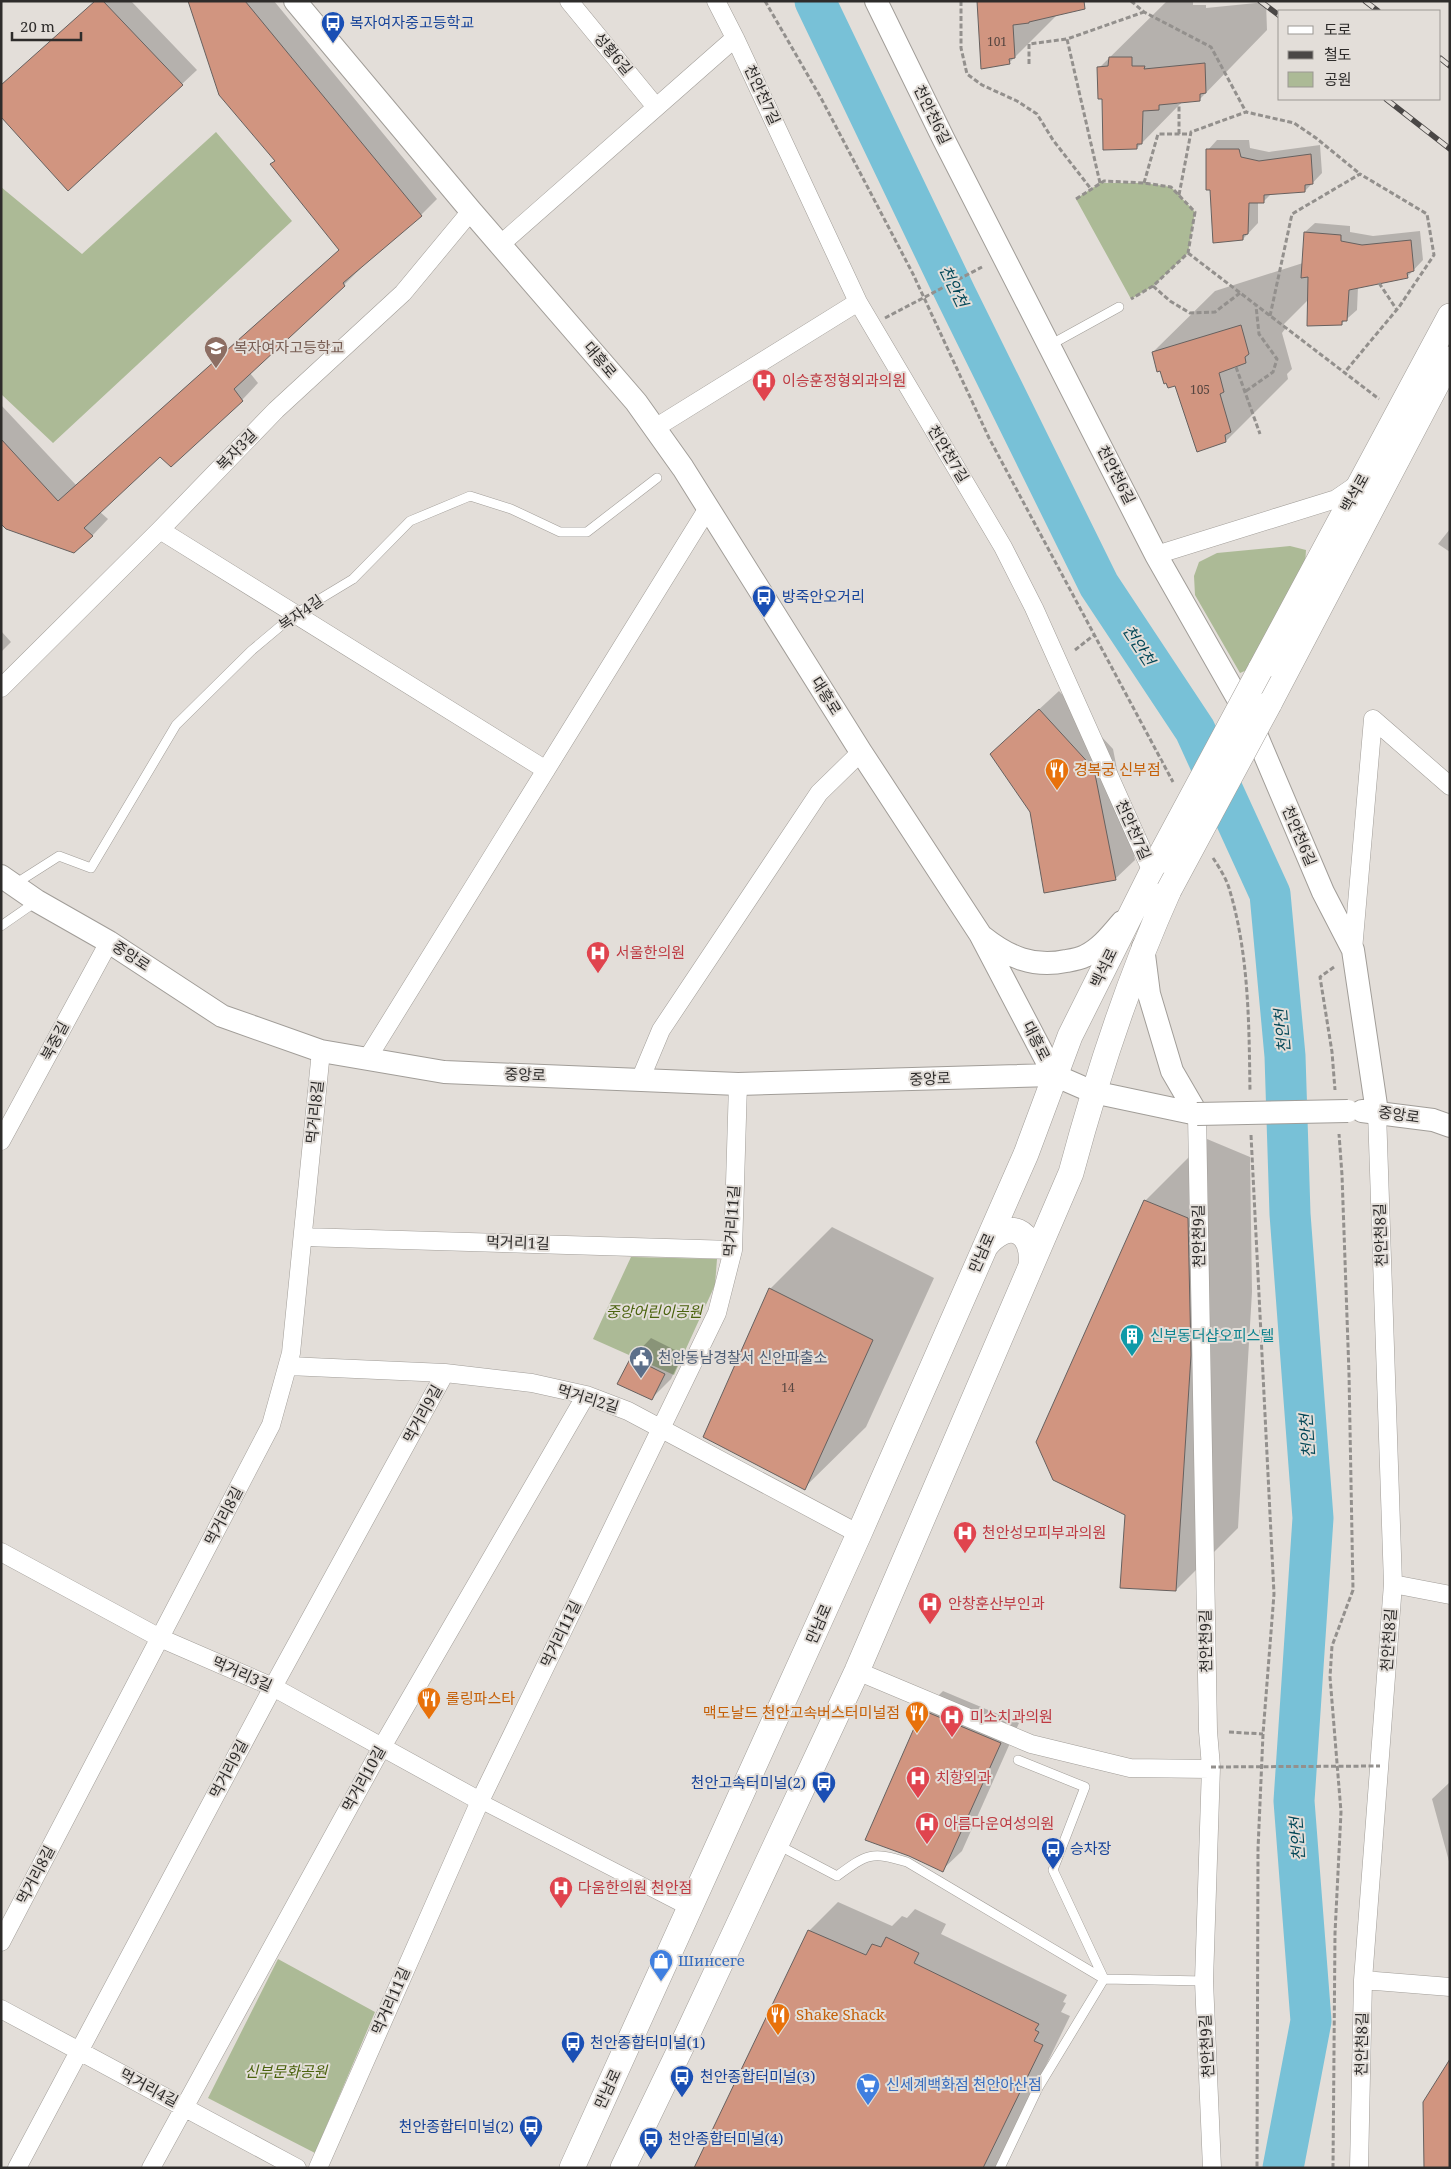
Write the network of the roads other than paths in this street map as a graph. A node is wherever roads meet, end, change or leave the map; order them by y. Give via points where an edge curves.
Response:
1 (295, 1) edge
2 (569, 1) edge
3 (716, 1) edge
4 (876, 1) edge
5 (735, 38) junction
6 (656, 107) junction
7 (471, 210) junction
8 (501, 244) junction
9 (858, 302) junction
10 (1119, 306) dead end
11 (1450, 316) edge
12 (1050, 345) junction
13 (1450, 359) edge
14 (655, 428) junction
15 (657, 478) dead end
16 (1362, 481) junction
17 (1320, 504) junction
18 (708, 508) junction
19 (160, 530) junction
20 (1332, 535) junction
21 (1156, 555) junction
22 (295, 614) junction
23 (1, 688) edge
24 (862, 752) junction
25 (546, 770) junction
26 (1450, 786) edge
27 (1160, 875) junction
28 (7, 881) edge
29 (37, 901) junction
30 (1134, 908) junction
31 (1, 926) edge
32 (980, 934) junction
33 (109, 942) junction
34 (1143, 947) junction
35 (1353, 950) junction
36 (321, 1051) junction
37 (367, 1059) junction
38 (1054, 1076) junction
39 (640, 1080) junction
40 (738, 1084) junction
41 (1093, 1092) junction
42 (1377, 1112) junction
43 (1197, 1114) junction
44 (1450, 1126) edge
45 (1, 1141) edge
46 (303, 1237) junction
47 (984, 1248) junction
48 (733, 1250) junction
49 (1031, 1266) junction
50 (288, 1366) junction
51 (445, 1373) junction
52 (586, 1395) junction
53 (661, 1429) junction
54 (859, 1534) junction
55 (1, 1552) edge
56 (1394, 1584) junction
57 (1450, 1595) edge
58 (160, 1638) junction
59 (857, 1671) junction
60 (273, 1687) junction
61 (382, 1747) junction
62 (1018, 1760) dead end
63 (1210, 1768) junction
64 (480, 1801) junction
65 (776, 1844) junction
66 (690, 1910) junction
67 (1, 1942) edge
68 (1104, 1979) junction
69 (1363, 1980) junction
70 (1204, 1982) junction
71 (1450, 1987) edge
72 (1, 2009) edge
73 (79, 2051) junction
74 (183, 2107) junction
75 (17, 2168) edge
76 (151, 2168) edge
77 (297, 2168) edge
78 (318, 2168) edge
79 (572, 2168) edge
80 (622, 2168) edge
81 (1000, 2168) edge
82 (1212, 2168) edge
83 (1360, 2168) edge

1 - 7 street, 대흥로
2 - 6 street, 성황6길
3 - 5 street, 천안천7길
4 - 12 street, 천안천6길
5 - 6 street
5 - 9 street, 천안천7길
6 - 8 street
7 - 8 street, 대흥로
7 - 19 street, 복자3길 via 403,293 276,410
8 - 14 street, 대흥로
9 - 14 street
9 - 27 street, 천안천7길 via 1003,547
10 - 12 lane
11 - 16 main road, 백석로
12 - 21 street, 천안천6길
13 - 27 main road, 백석로, bridge via 1269,704
14 - 18 street, 대흥로
15 - 22 lane, 복자4길 via 587,532 560,532 511,509 470,496 410,521 353,579
16 - 17 street via 1341,496
16 - 20 main road, 백석로
17 - 20 street via 1330,519
17 - 21 street
18 - 24 street, 대흥로
18 - 25 street
19 - 22 street
19 - 23 street, 복자3길
20 - 27 main road, 백석로, bridge via 1260,670
21 - 35 street, 천안천6길 via 1250,720 1323,892
22 - 25 street
22 - 28 lane, 복자4길 via 251,651 176,725 91,868 59,856
24 - 32 street, 대흥로
24 - 39 street via 813,801 660,1030
25 - 37 street
26 - 35 street, 천안천6길 via 1373,719
27 - 30 main road, 백석로
27 - 34 main road, 백석로
28 - 29 street, 중앙로
29 - 31 lane
29 - 33 street, 중앙로
30 - 32 street via 1106,942 1084,957 1062,962 1044,964 1020,960
30 - 38 main road, 백석로 via 1070,1036
32 - 38 street, 대흥로
33 - 36 street, 중앙로 via 222,1016
33 - 45 street, 북중길
34 - 41 main road, 백석로
34 - 43 street via 1149,994 1172,1071
35 - 42 street, 천안천6길
36 - 37 street, 중앙로
36 - 46 street, 먹거리8길
37 - 39 street, 중앙로 via 444,1072
38 - 40 street, 중앙로
38 - 41 street
38 - 47 main road, 만남로 via 1026,1154
39 - 40 street, 중앙로
40 - 48 street, 먹거리11길
41 - 43 street
41 - 49 main road via 1071,1173
42 - 43 street, 중앙로, bridge
42 - 44 street, 중앙로 via 1432,1120
42 - 56 street, 천안천8길
43 - 63 street, 천안천9길
46 - 48 street, 먹거리1길
46 - 50 street, 먹거리8길
47 - 49 main road via 1000,1232 1019,1231 1031,1247
47 - 54 main road, 만남로
48 - 53 street, 먹거리11길 via 717,1313
49 - 59 main road
50 - 51 street, 먹거리2길
50 - 58 street, 먹거리8길 via 272,1425
51 - 52 street, 먹거리2길 via 532,1383
51 - 60 street, 먹거리9길
52 - 53 street, 먹거리2길 via 628,1411
52 - 61 street, 먹거리10길
53 - 54 street, 먹거리2길
53 - 64 street, 먹거리11길
54 - 66 main road, 만남로
55 - 58 street, 먹거리3길
56 - 57 street
56 - 69 street, 천안천8길
58 - 60 street, 먹거리3길
58 - 67 street, 먹거리8길
59 - 63 street via 1031,1744 1130,1768
59 - 65 main road
60 - 61 street, 먹거리3길
60 - 73 street, 먹거리9길
61 - 64 street, 먹거리3길
61 - 74 street, 먹거리10길
62 - 68 lane via 1085,1788 1053,1870
63 - 70 street, 천안천9길
64 - 66 street
64 - 78 street, 먹거리11길
65 - 68 lane via 837,1876 862,1857 882,1854 907,1862
65 - 80 main road
66 - 79 main road, 만남로
68 - 70 lane
68 - 81 lane via 1038,2088
69 - 71 street
69 - 83 street, 천안천8길
70 - 82 street, 천안천9길
72 - 73 street, 먹거리4길
73 - 74 street, 먹거리4길
73 - 75 street, 먹거리9길
74 - 76 street, 먹거리10길
74 - 77 street, 먹거리4길

